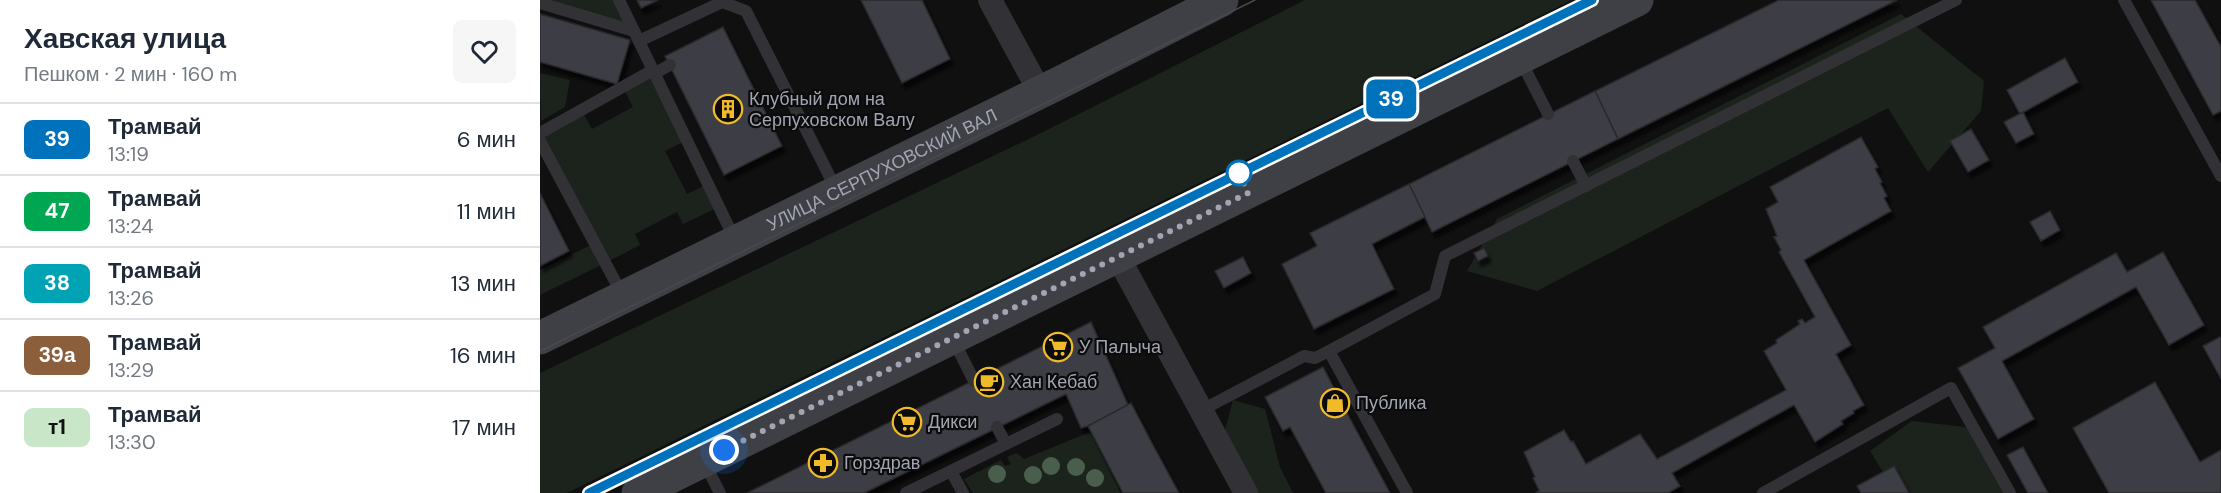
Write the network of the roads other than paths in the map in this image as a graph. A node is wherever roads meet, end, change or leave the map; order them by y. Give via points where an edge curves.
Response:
1 (619, 0) edge
2 (990, 0) edge
3 (1222, 0) edge
4 (1637, 0) edge
5 (1956, 0) edge
6 (2124, 0) edge
7 (540, 3) edge
8 (637, 36) junction
9 (1519, 58) junction
10 (669, 65) dead end
11 (654, 72) junction
12 (1040, 92) junction
13 (1548, 114) dead end
14 (540, 133) edge
15 (540, 141) edge
16 (1573, 161) dead end
17 (2221, 176) edge
18 (1587, 186) junction
19 (838, 192) junction
20 (736, 242) junction
21 (1118, 257) junction
22 (624, 297) junction
23 (540, 338) edge
24 (953, 338) junction
25 (1329, 351) junction
26 (974, 381) dead end
27 (1200, 411) junction
28 (1057, 419) dead end
29 (997, 427) dead end
30 (1005, 444) junction
31 (704, 461) junction
32 (951, 471) junction
33 (932, 480) junction
34 (638, 493) edge
35 (720, 493) edge
36 (906, 493) edge
37 (938, 493) edge
38 (963, 493) edge
39 (1246, 493) edge
40 (1407, 493) edge
41 (1763, 493) edge
42 (2010, 493) edge

1 - 8 lane
2 - 12 street
3 - 12 main road, УЛИЦА СЕРПУХОВСКИЙ ВАЛ
4 - 9 main road
5 - 18 lane
6 - 17 lane
7 - 8 lane
8 - 11 lane
8 - 19 lane via 722,2 746,11
9 - 13 lane
9 - 21 main road
10 - 11 lane
11 - 14 lane
11 - 20 lane
12 - 19 main road, УЛИЦА СЕРПУХОВСКИЙ ВАЛ
15 - 22 lane
16 - 18 lane
18 - 25 lane via 1445,256 1435,294
19 - 20 main road, УЛИЦА СЕРПУХОВСКИЙ ВАЛ
20 - 22 main road, УЛИЦА СЕРПУХОВСКИЙ ВАЛ
21 - 24 main road
21 - 27 street
22 - 23 main road, УЛИЦА СЕРПУХОВСКИЙ ВАЛ
24 - 26 lane
24 - 31 main road
25 - 27 lane via 1315,358 1304,356
25 - 40 lane
27 - 39 street
28 - 30 lane
29 - 30 lane
30 - 32 lane
31 - 34 main road
31 - 35 lane
32 - 33 lane
32 - 38 lane
33 - 36 lane
33 - 37 lane
41 - 42 lane via 1951,388

